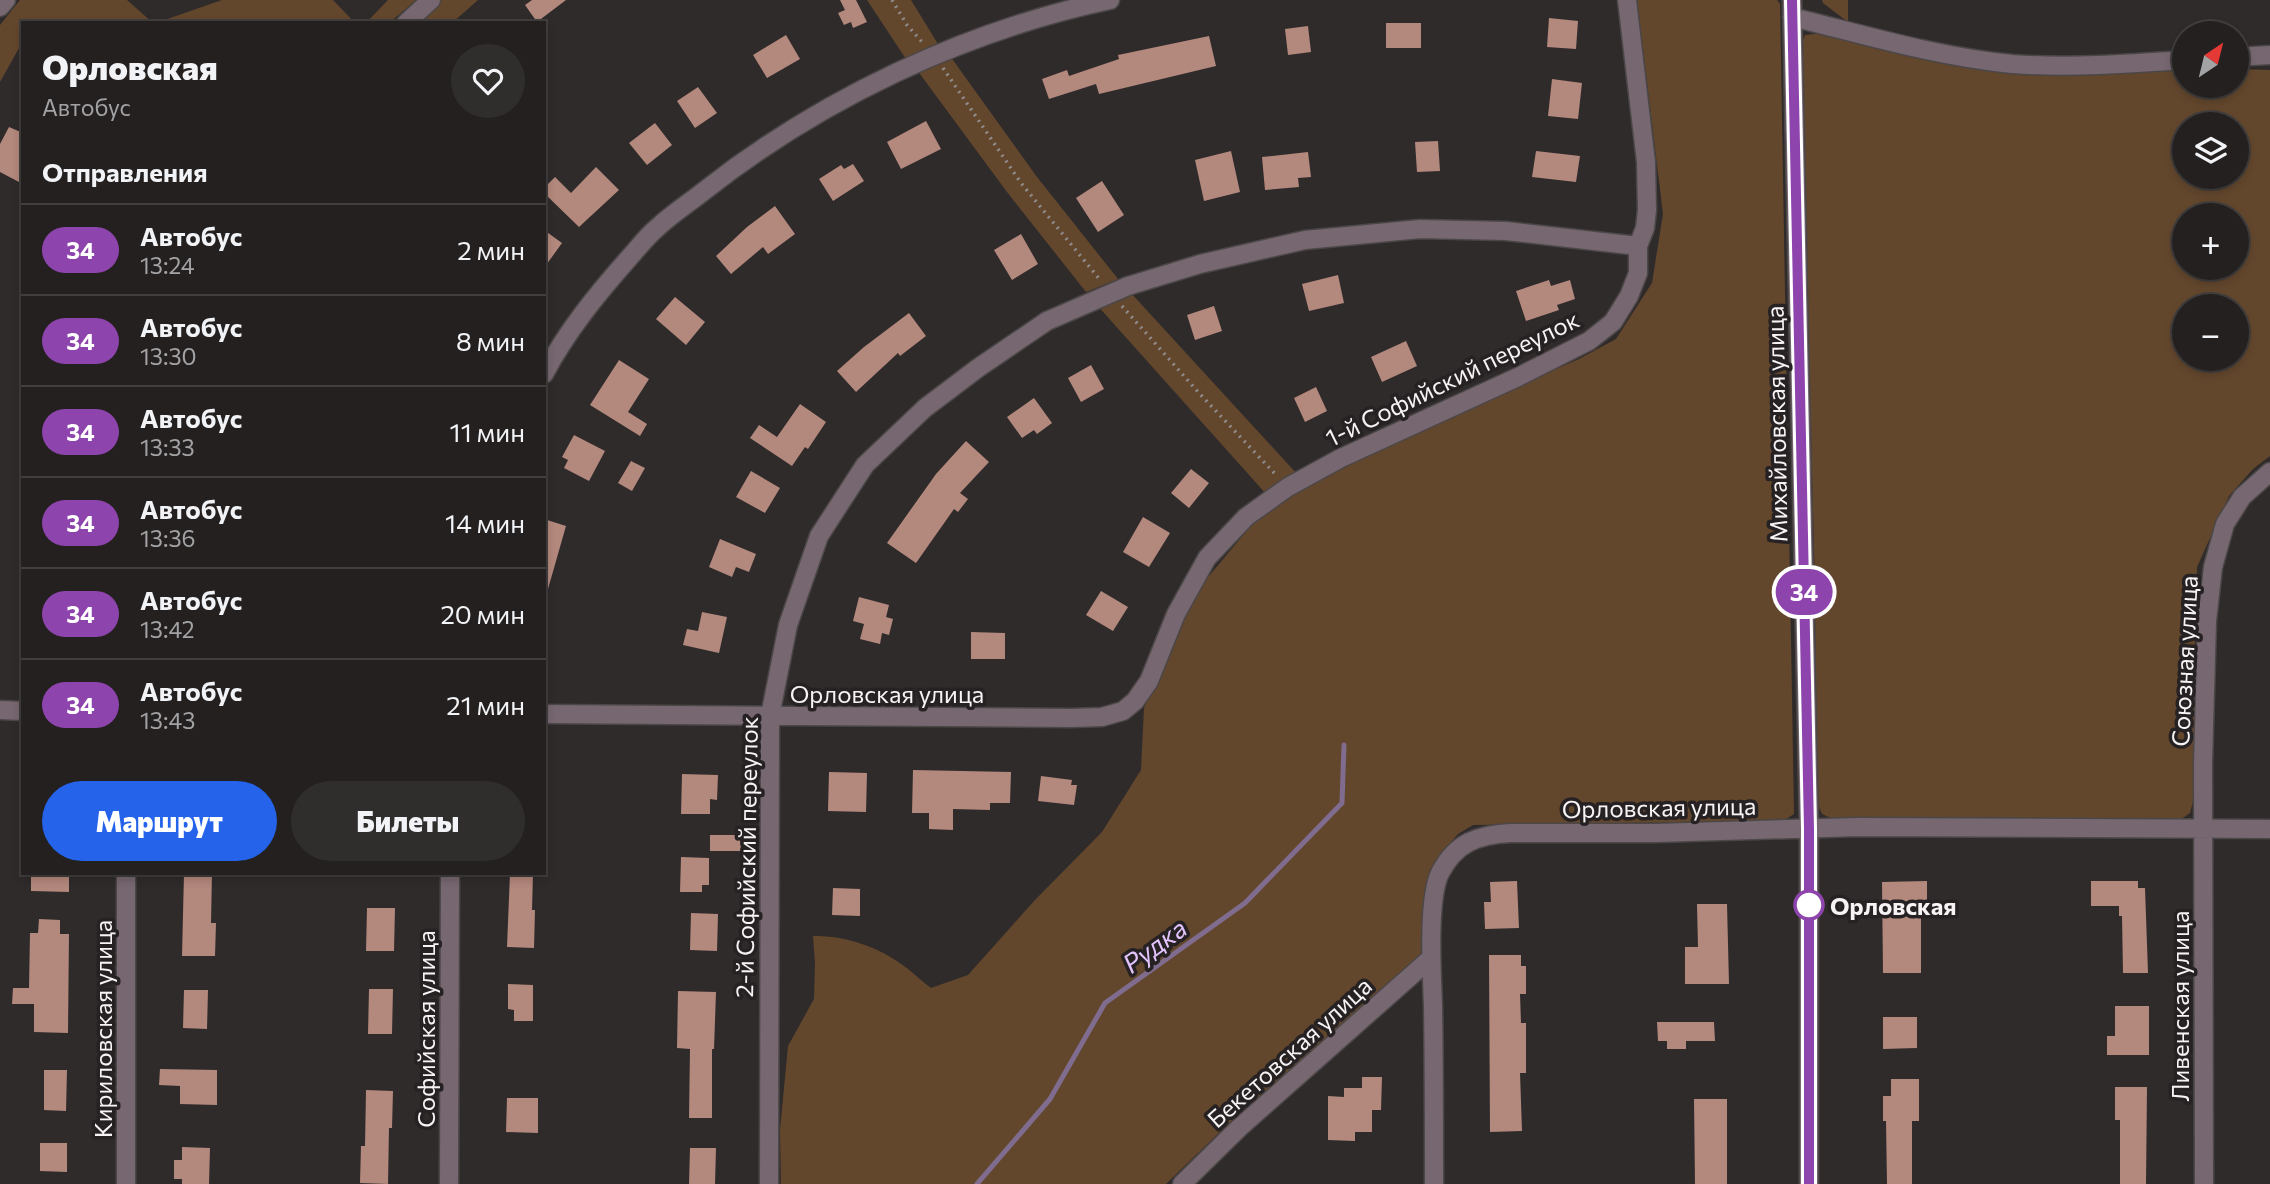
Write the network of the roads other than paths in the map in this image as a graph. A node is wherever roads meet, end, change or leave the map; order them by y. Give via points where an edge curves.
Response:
1 (6, 0) edge
2 (431, 0) edge
3 (1110, 0) edge
4 (1627, 0) edge
5 (0, 7) edge
6 (1792, 8) edge
7 (408, 21) edge
8 (2270, 55) edge
9 (2249, 56) edge
10 (2172, 61) edge
11 (1638, 246) junction
12 (546, 370) edge
13 (2270, 472) edge
14 (0, 710) edge
15 (21, 711) edge
16 (546, 714) edge
17 (770, 716) junction
18 (1102, 717) joint
19 (2270, 818) edge
20 (1809, 829) junction
21 (2204, 829) junction
22 (2270, 829) edge
23 (126, 875) edge
24 (450, 875) edge
25 (1431, 958) junction
26 (126, 1184) edge
27 (449, 1184) edge
28 (769, 1184) edge
29 (1182, 1184) edge
30 (1434, 1184) edge
31 (1809, 1184) edge
32 (2204, 1184) edge

1 - 5 street
2 - 7 street
3 - 12 street via 976,39 898,72 819,113 734,167 658,227 595,295
4 - 11 street, 1-й Софийский переулок via 1646,163 1647,210
6 - 10 street via 1909,47 2012,64
6 - 20 street, Михайловская улица
8 - 9 street
11 - 17 street, 2-й Софийский переулок via 1506,231 1432,229 1305,240 1128,286 1047,321 925,408 865,465 820,537 788,625
11 - 18 street, 1-й Софийский переулок via 1638,273 1629,296 1613,322 1589,341 1340,458 1246,517 1207,558 1176,614 1149,681 1135,701 1123,711
13 - 21 street, Союзная улица via 2242,497 2225,524 2213,567 2205,670
14 - 15 street
16 - 17 street, Орловская улица
17 - 18 street, Орловская улица
17 - 28 street, 2-й Софийский переулок
19 - 21 street
20 - 21 street, Орловская улица
20 - 25 street, Орловская улица via 1510,832 1473,839 1460,847 1439,874
20 - 31 street, Михайловская улица
21 - 22 street
21 - 32 street, Ливенская улица
23 - 26 street, Кириловская улица
24 - 27 street, Софийская улица
25 - 29 street, Бекетовская улица
25 - 30 street, Орловская улица

